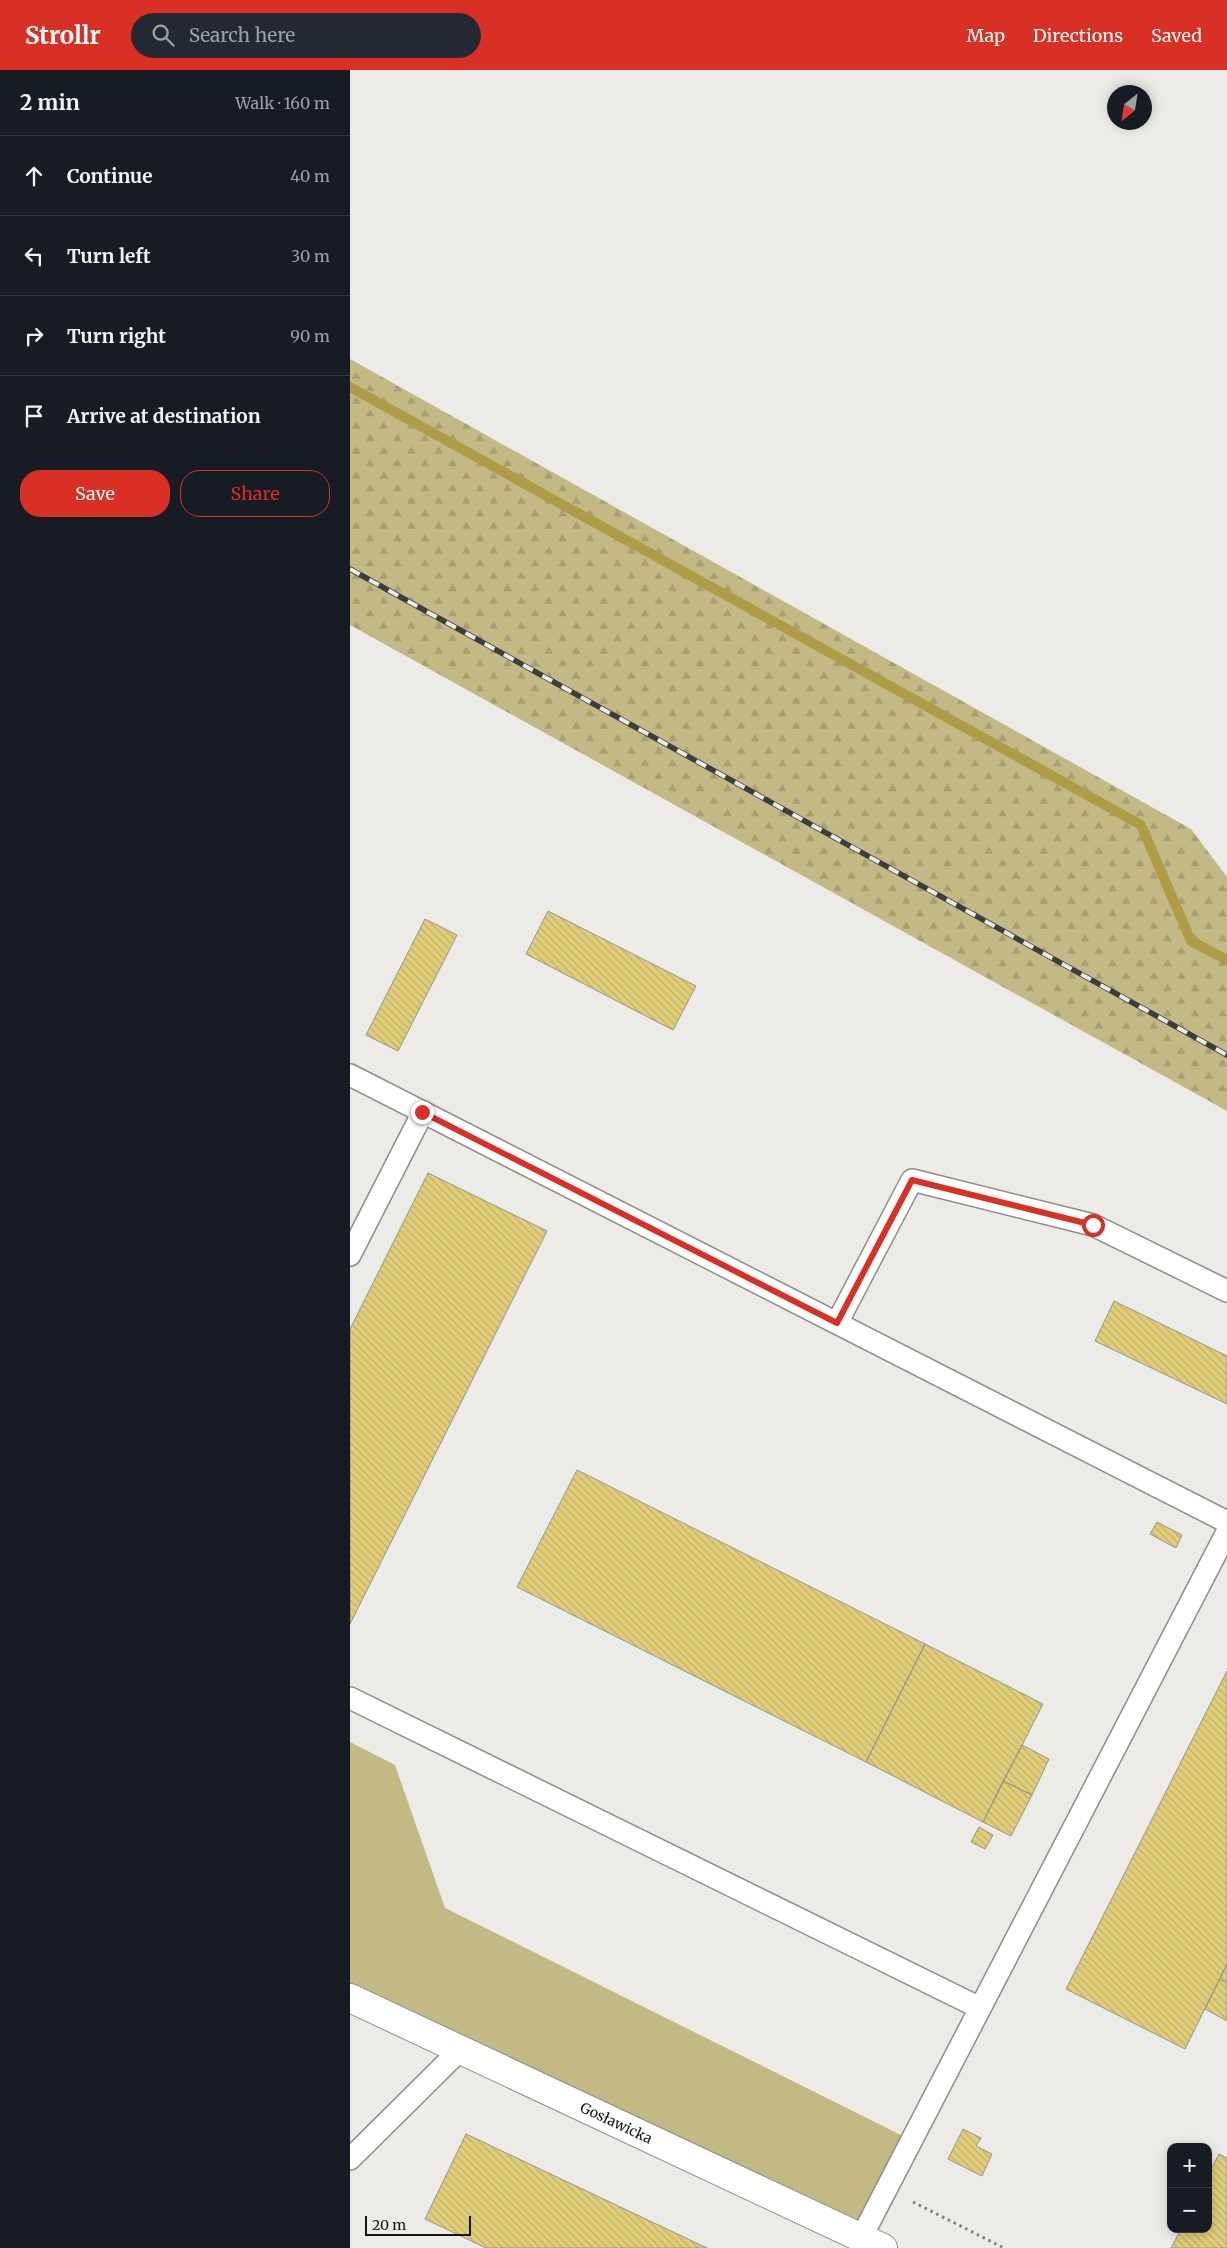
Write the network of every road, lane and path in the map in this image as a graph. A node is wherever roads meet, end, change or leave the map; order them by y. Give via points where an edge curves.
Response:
1 (350, 1075) edge
2 (422, 1112) junction
3 (350, 1255) edge
4 (1227, 1291) edge
5 (837, 1323) junction
6 (1227, 1522) edge
7 (1227, 1532) edge
8 (350, 1698) edge
9 (350, 1998) edge
10 (980, 2008) junction
11 (461, 2050) junction
12 (350, 2159) edge
13 (887, 2189) junction
14 (872, 2243) edge
15 (1004, 2248) edge

1 - 2 lane
2 - 3 lane
2 - 5 lane
4 - 5 lane via 1093,1225 912,1180
5 - 6 lane
7 - 10 lane
8 - 10 lane
9 - 11 street, Gosławicka
10 - 13 lane
11 - 12 lane
11 - 14 street, Gosławicka
13 - 14 lane
13 - 15 path

